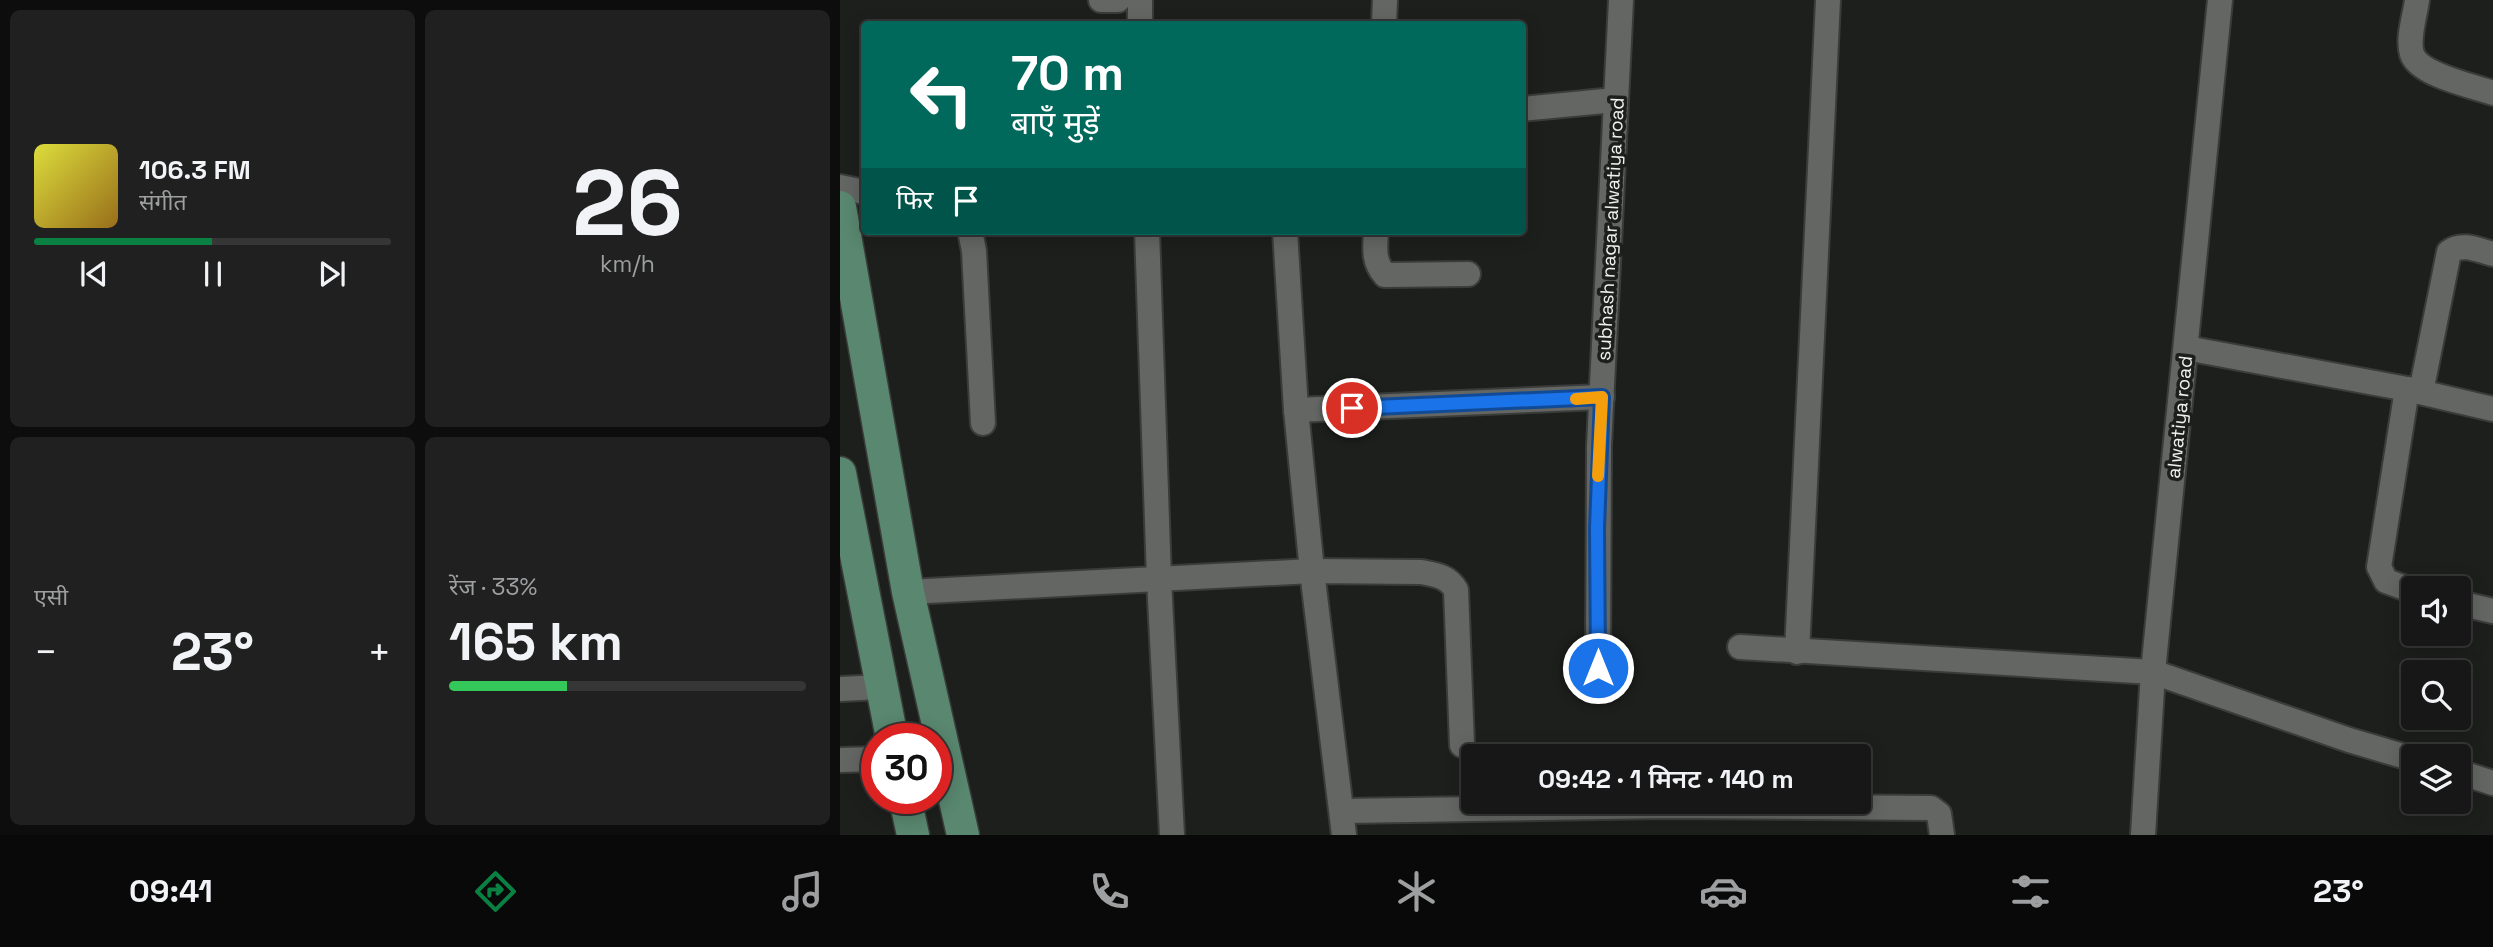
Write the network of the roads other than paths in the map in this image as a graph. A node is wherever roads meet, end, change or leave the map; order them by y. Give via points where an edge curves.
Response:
1 (1101, 0) edge
2 (1118, 0) edge
3 (1140, 0) edge
4 (1385, 0) edge
5 (1621, 0) edge
6 (1828, 0) edge
7 (2220, 0) edge
8 (2417, 0) edge
9 (1140, 21) edge
10 (1384, 21) edge
11 (2493, 93) edge
12 (1615, 100) junction
13 (1526, 108) edge
14 (840, 187) edge
15 (861, 191) edge
16 (840, 207) edge
17 (971, 235) edge
18 (1147, 235) edge
19 (1284, 235) edge
20 (1376, 235) edge
21 (2493, 254) edge
22 (1468, 274) dead end
23 (2186, 348) junction
24 (2414, 391) junction
25 (1602, 397) junction
26 (2493, 410) edge
27 (1296, 411) junction
28 (983, 423) dead end
29 (840, 473) edge
30 (845, 533) edge
31 (1312, 571) junction
32 (1159, 579) junction
33 (2401, 587) edge
34 (908, 592) junction
35 (2471, 606) edge
36 (2493, 611) edge
37 (1740, 648) dead end
38 (1797, 652) junction
39 (1598, 668) dead end
40 (2153, 672) junction
41 (880, 687) junction
42 (840, 689) edge
43 (888, 723) edge
44 (1462, 744) edge
45 (2401, 755) edge
46 (861, 759) edge
47 (840, 760) edge
48 (2471, 776) edge
49 (2493, 783) edge
50 (909, 814) edge
51 (1343, 823) edge
52 (914, 835) edge
53 (963, 835) edge
54 (1172, 835) edge
55 (1942, 835) edge
56 (2143, 835) edge

1 - 2 street
3 - 9 street
4 - 10 street
5 - 12 street, subhash nagar alwatiya road
6 - 38 street
7 - 23 street, alwatiya road
8 - 11 street via 2411,41 2418,65
12 - 13 street
12 - 25 street, subhash nagar alwatiya road
14 - 15 street
16 - 34 main road
17 - 28 street
18 - 32 street
19 - 27 street
20 - 22 street via 1377,267 1385,275
21 - 24 street via 2468,247 2449,252
23 - 24 street
23 - 40 street, alwatiya road
24 - 26 street
24 - 33 street via 2379,567 2386,581
25 - 27 street
25 - 39 street, subhash nagar alwatiya road
27 - 31 street
29 - 30 main road
30 - 41 main road
31 - 32 street
31 - 44 street via 1421,572 1450,580 1456,590
31 - 51 street
32 - 34 street
32 - 54 street
34 - 53 main road
35 - 36 street
37 - 38 street
38 - 40 street
40 - 45 street
40 - 56 street, alwatiya road
41 - 42 street
41 - 43 main road
46 - 47 street
48 - 49 street
50 - 52 main road
51 - 55 street via 1666,806 1931,808 1940,814

